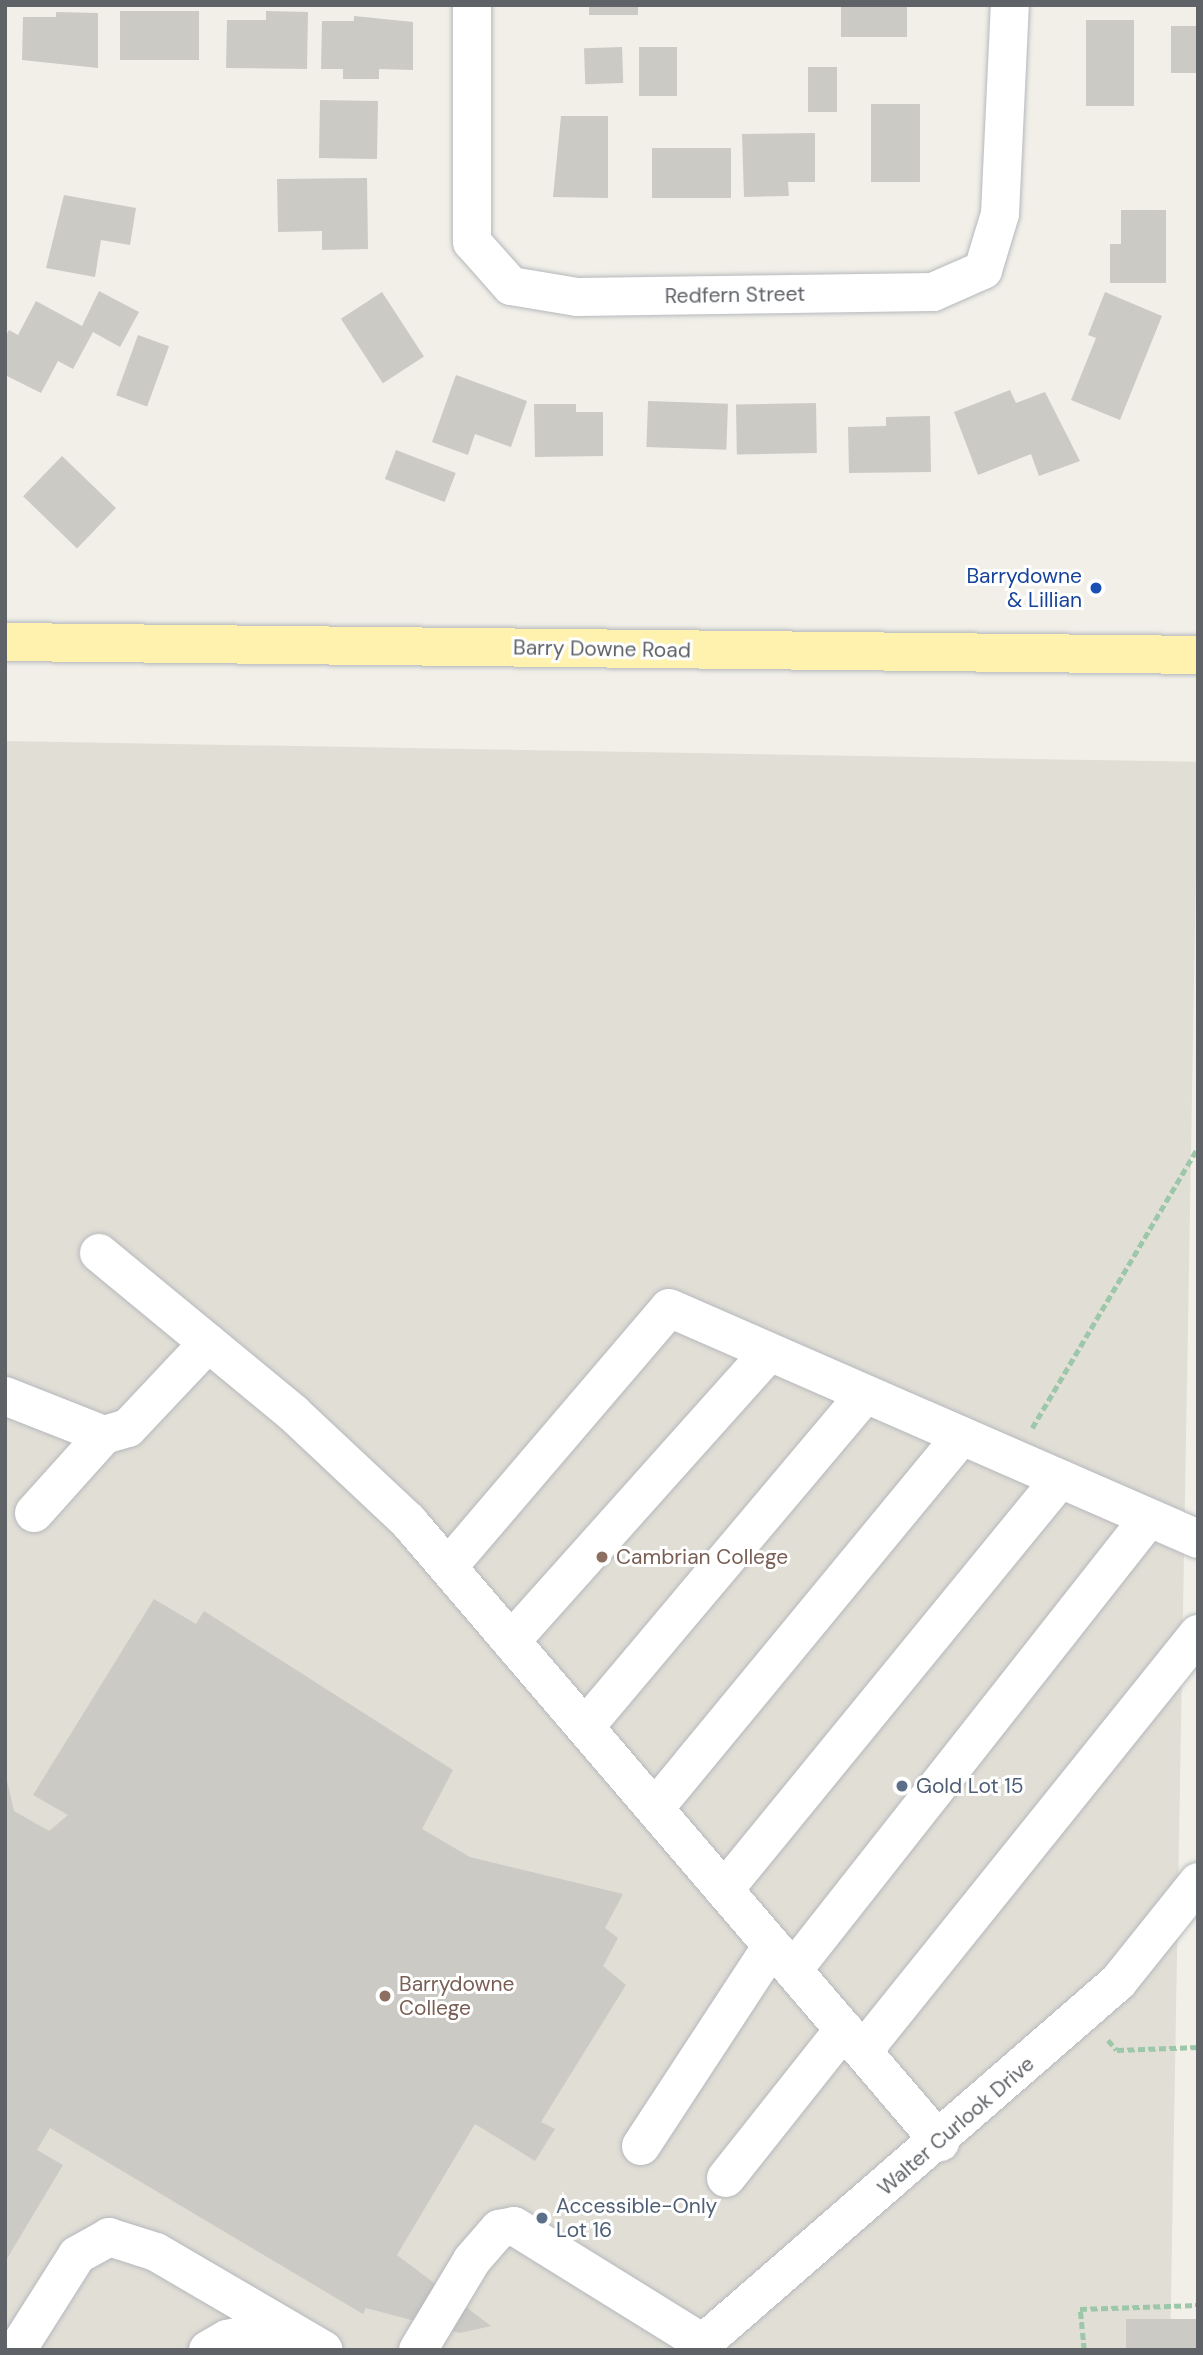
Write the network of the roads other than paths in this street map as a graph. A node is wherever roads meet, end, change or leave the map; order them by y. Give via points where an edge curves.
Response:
1 (472, 5) edge
2 (1010, 5) edge
3 (5, 642) edge
4 (1198, 655) edge
5 (99, 1253) dead end
6 (208, 1343) junction
7 (769, 1352) junction
8 (865, 1394) junction
9 (5, 1396) edge
10 (104, 1436) junction
11 (962, 1436) junction
12 (1060, 1479) junction
13 (34, 1513) dead end
14 (1149, 1518) junction
15 (1198, 1539) edge
16 (448, 1567) junction
17 (1198, 1634) edge
18 (511, 1641) junction
19 (585, 1727) junction
20 (655, 1808) junction
21 (1198, 1882) edge
22 (724, 1890) junction
23 (782, 1958) junction
24 (853, 2040) junction
25 (940, 2142) junction
26 (641, 2146) dead end
27 (726, 2178) dead end
28 (699, 2346) edge
29 (318, 2347) edge
30 (17, 2350) edge
31 (208, 2350) edge
32 (418, 2350) edge

1 - 2 street, Redfern Street via 472,242 511,286 578,298 933,292 983,270 1000,214
3 - 4 main road, Barry Downe Road
5 - 6 street
6 - 10 street via 128,1428
6 - 16 street via 379,1494
7 - 8 street
7 - 16 street via 669,1308
7 - 18 street
8 - 11 street
8 - 19 street
9 - 10 street
10 - 13 street
11 - 12 street
11 - 20 street
12 - 14 street
12 - 22 street
14 - 15 street
14 - 23 street
16 - 18 street
17 - 24 street
18 - 19 street
19 - 20 street
20 - 22 street
21 - 25 street, Walter Curlook Drive via 1118,1982
22 - 23 street
23 - 24 street
23 - 26 street
24 - 25 street
24 - 27 street
25 - 28 street, Walter Curlook Drive
28 - 32 street via 514,2226 499,2229 472,2260
29 - 30 street via 156,2252 109,2237 77,2255
29 - 31 street via 267,2330 227,2339

